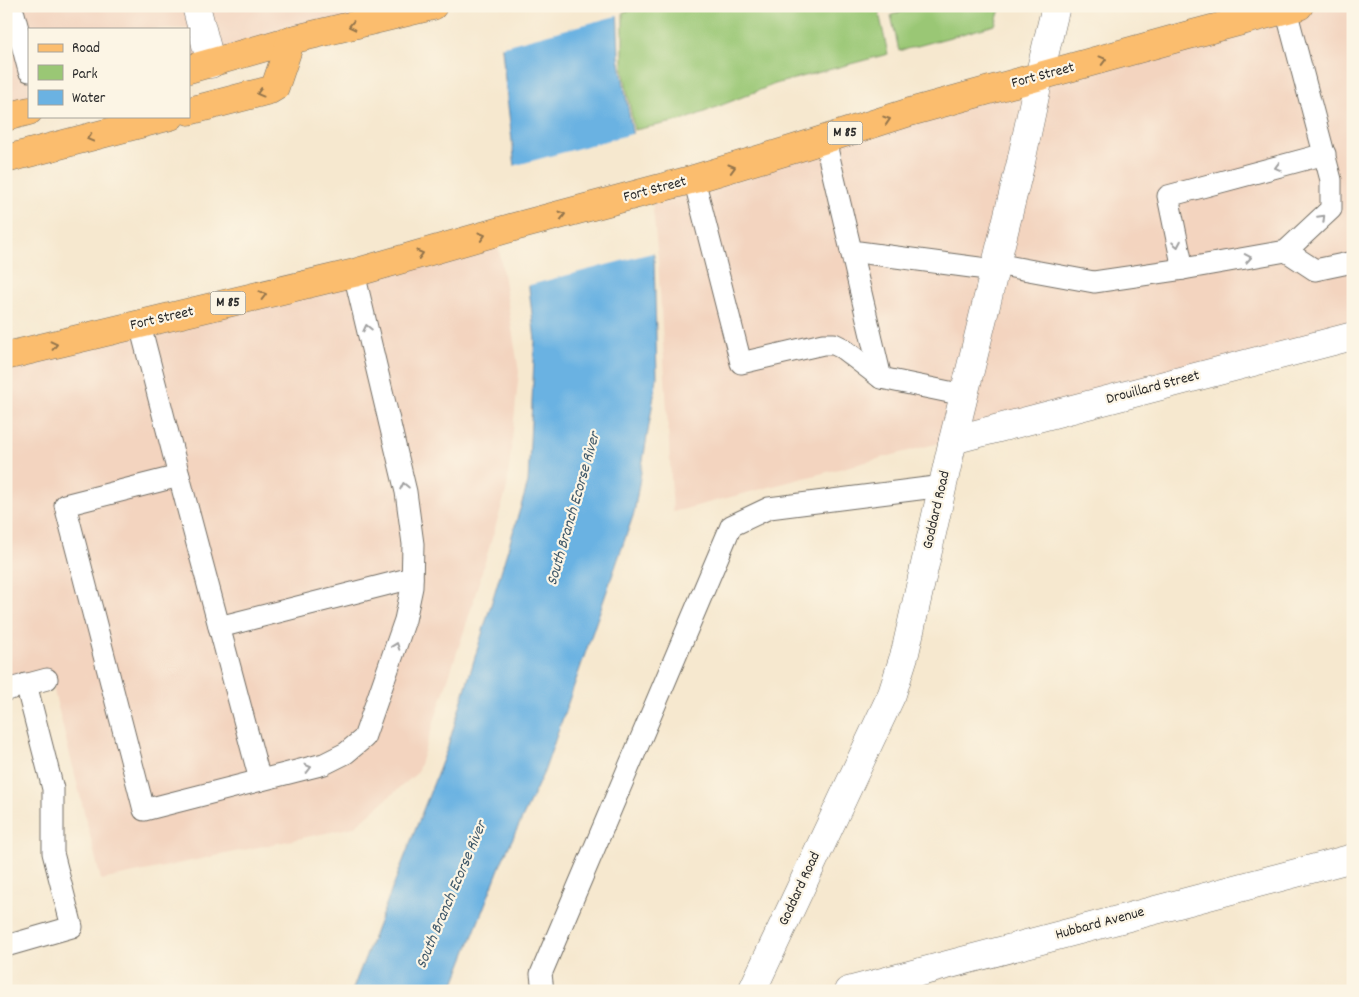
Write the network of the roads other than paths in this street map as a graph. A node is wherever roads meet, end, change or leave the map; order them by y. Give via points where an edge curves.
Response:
1 (196, 6) edge
2 (433, 6) edge
3 (1056, 6) edge
4 (1292, 8) edge
5 (14, 14) dead end
6 (291, 40) junction
7 (200, 66) edge
8 (28, 67) edge
9 (1039, 77) junction
10 (28, 111) edge
11 (190, 112) edge
12 (6, 117) edge
13 (163, 118) edge
14 (825, 140) junction
15 (1325, 154) junction
16 (6, 159) edge
17 (694, 179) junction
18 (851, 251) junction
19 (1286, 251) junction
20 (1353, 262) edge
21 (995, 267) junction
22 (1182, 269) junction
23 (354, 273) junction
24 (140, 325) junction
25 (1353, 336) edge
26 (6, 356) edge
27 (881, 378) junction
28 (964, 395) junction
29 (953, 440) junction
30 (179, 476) junction
31 (942, 486) junction
32 (412, 578) junction
33 (219, 627) junction
34 (47, 679) dead end
35 (16, 687) edge
36 (260, 780) junction
37 (1353, 858) edge
38 (6, 946) edge
39 (543, 991) edge
40 (752, 991) edge
41 (848, 991) edge

1 - 7 street
2 -> 6 main road
3 - 9 street, Goddard Road
9 -> 4 main road, Fort Street / M 85
4 - 15 lane
5 - 8 lane
6 - 7 main road
6 -> 11 main road via 275,87
14 -> 9 main road, Fort Street / M 85 via 910,112
9 - 21 street, Goddard Road
10 - 12 main road
13 -> 16 main road
17 -> 14 main road, Fort Street / M 85
14 - 18 lane
19 -> 15 lane via 1331,209 1331,180
15 -> 22 lane via 1168,196
23 -> 17 main road, Fort Street / M 85
17 - 27 lane via 742,363 834,344
18 - 21 lane
18 - 27 lane
19 - 20 lane via 1315,270
22 -> 19 lane
21 - 22 lane via 1094,282
21 - 28 street, Goddard Road
24 -> 23 main road, Fort Street / M 85
32 -> 23 lane via 413,544 406,492
26 -> 24 main road, Fort Street / M 85
24 - 30 lane
25 - 29 street, Drouillard Street
27 - 28 lane
28 - 29 street, Goddard Road
29 - 31 street, Goddard Road
30 - 33 lane
30 - 36 lane via 65,505 144,810
31 - 39 lane via 769,508 731,526 541,974
31 - 40 street, Goddard Road via 905,653 892,694
32 - 33 lane
36 -> 32 lane via 324,764 346,753 364,738 405,620
33 - 36 lane
34 - 35 lane
35 - 38 lane via 53,789 53,853 72,927
37 - 41 street, Hubbard Avenue

